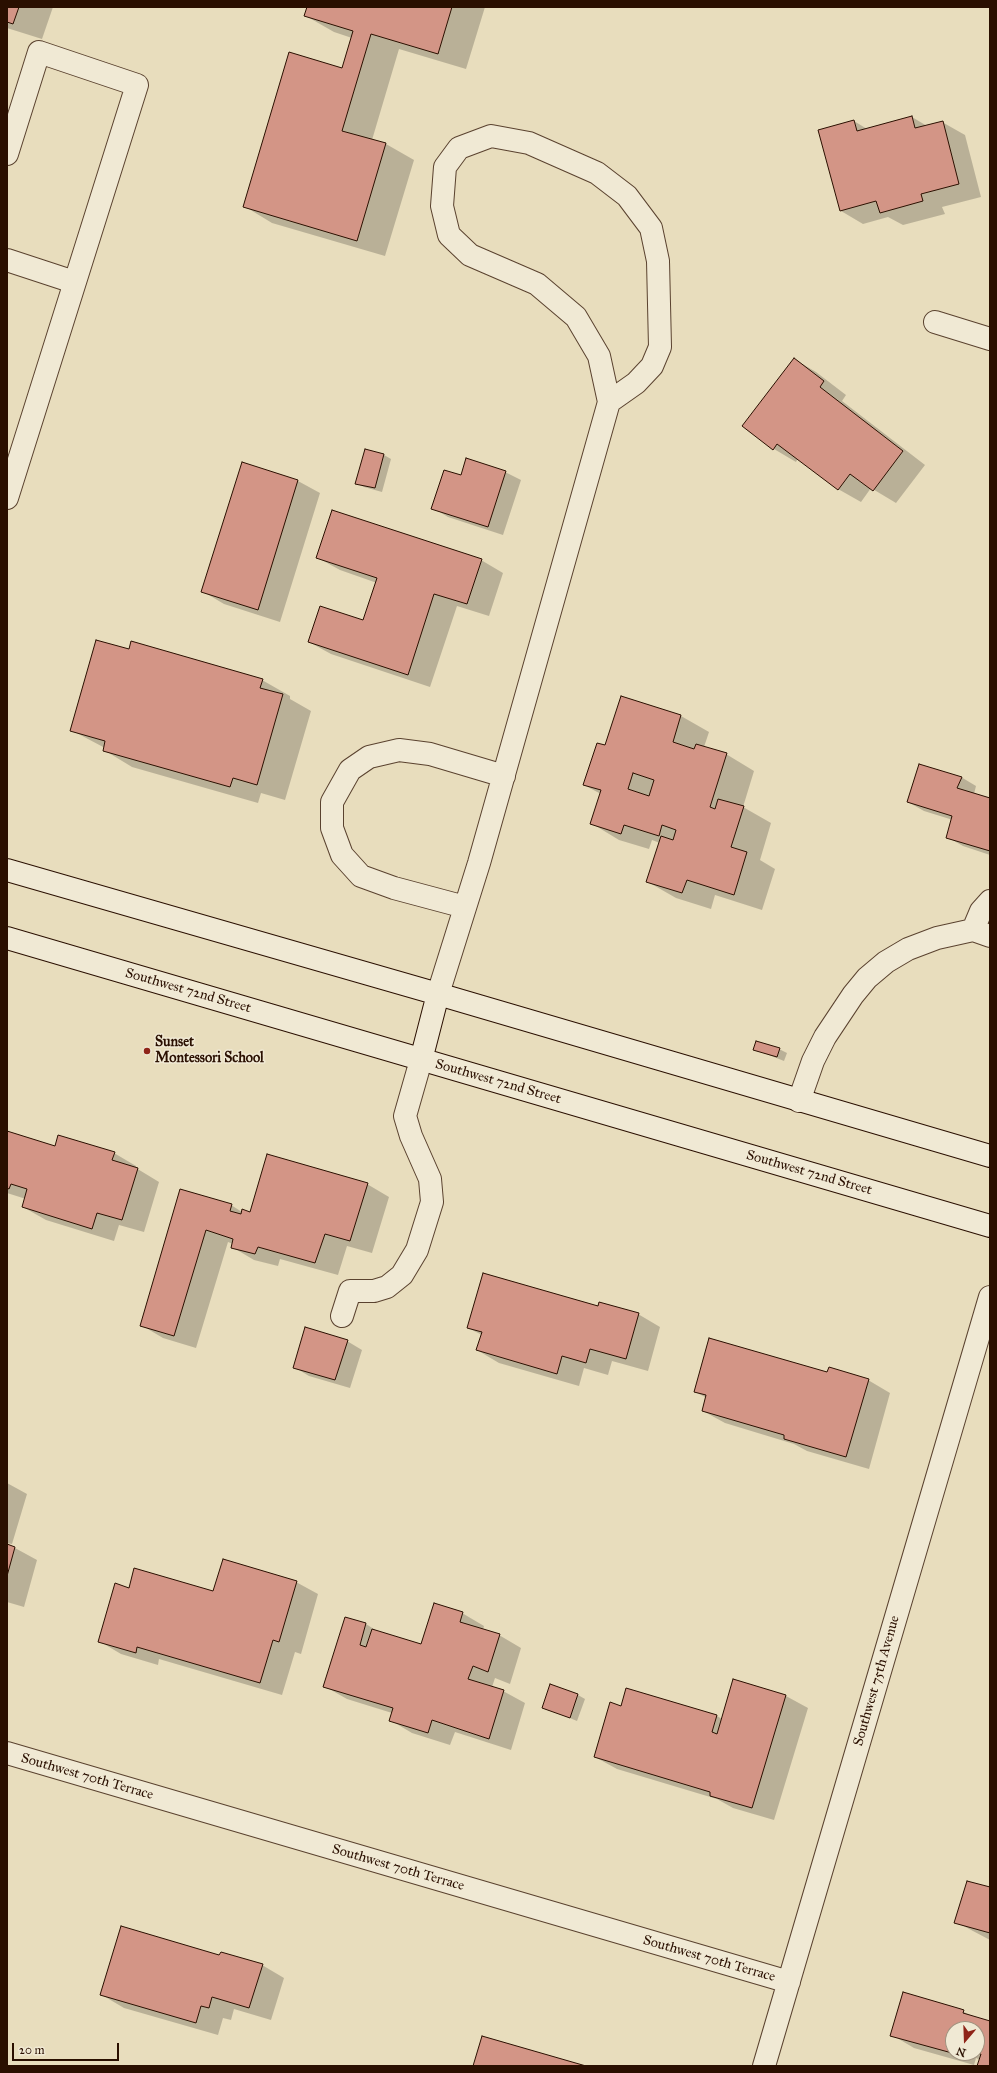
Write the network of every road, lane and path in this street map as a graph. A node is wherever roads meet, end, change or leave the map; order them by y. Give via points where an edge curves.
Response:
1 (7, 154) edge
2 (7, 260) edge
3 (74, 282) junction
4 (935, 322) dead end
5 (990, 339) edge
6 (609, 402) junction
7 (7, 498) edge
8 (504, 776) junction
9 (7, 870) edge
10 (990, 901) edge
11 (465, 907) junction
12 (981, 933) edge
13 (7, 938) edge
14 (438, 994) junction
15 (421, 1060) junction
16 (799, 1101) junction
17 (990, 1156) edge
18 (990, 1226) edge
19 (990, 1297) edge
20 (342, 1316) dead end
21 (7, 1753) edge
22 (789, 1982) junction
23 (764, 2066) edge

1 - 3 main road via 40,52 137,85
2 - 3 main road
3 - 7 main road
4 - 5 main road
6 - 6 main road via 599,356 576,317 536,284 470,255 449,235 442,206 445,167 459,148 491,136 529,144 597,173 627,196 651,228 658,261 660,347 652,366 636,383
6 - 8 main road
8 - 11 main road
8 - 11 main road via 430,754 399,750 369,757 350,770 332,802 332,828 342,855 361,876 394,888
9 - 14 main road
10 - 12 main road via 981,911
11 - 14 main road
12 - 16 main road via 937,938 908,949 886,962 867,978 825,1037 813,1061
13 - 15 main road, Southwest 72nd Street
14 - 15 main road
14 - 16 main road
15 - 18 main road, Southwest 72nd Street
15 - 20 main road via 406,1116 411,1136 430,1179 432,1202 417,1250 402,1275 387,1287 374,1291 350,1291
16 - 17 main road
19 - 22 main road, Southwest 75th Avenue
21 - 22 main road, Southwest 70th Terrace
22 - 23 main road, Southwest 75th Avenue

